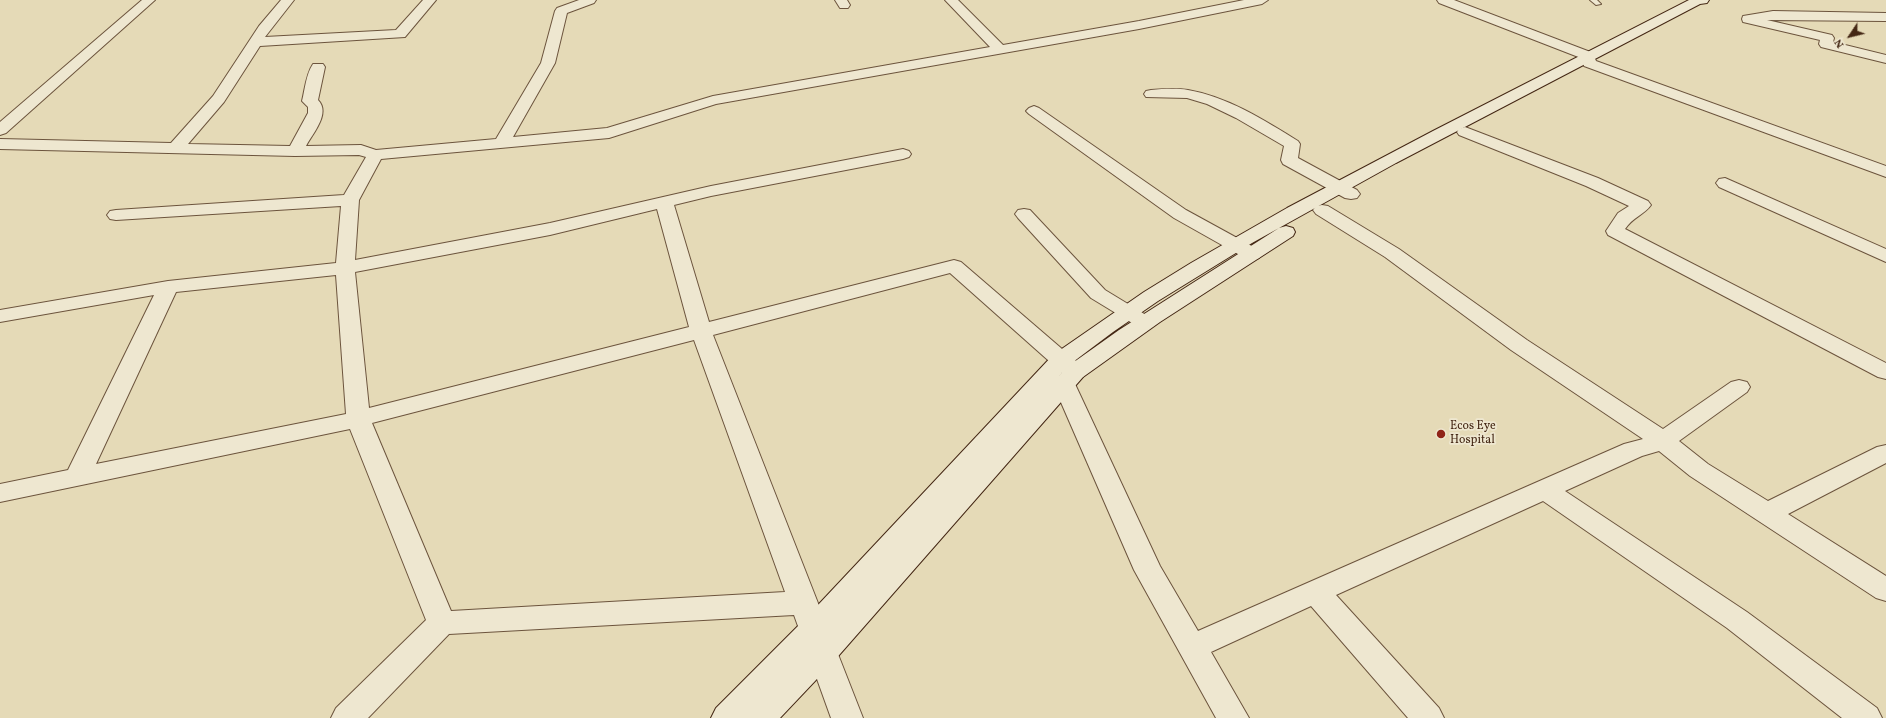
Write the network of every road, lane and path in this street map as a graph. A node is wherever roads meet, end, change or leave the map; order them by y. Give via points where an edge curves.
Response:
1 (149, 0) edge
2 (288, 0) edge
3 (430, 0) edge
4 (590, 0) edge
5 (952, 0) edge
6 (1262, 0) edge
7 (1443, 0) edge
8 (1702, 1) edge
9 (1886, 17) edge
10 (256, 42) junction
11 (1000, 49) junction
12 (1589, 59) junction
13 (1886, 59) edge
14 (318, 67) dead end
15 (1150, 94) dead end
16 (1034, 112) dead end
17 (0, 130) edge
18 (1465, 132) junction
19 (502, 143) junction
20 (0, 144) edge
21 (176, 148) junction
22 (295, 151) junction
23 (903, 154) dead end
24 (375, 155) junction
25 (1886, 172) edge
26 (1725, 183) dead end
27 (1344, 190) junction
28 (350, 200) junction
29 (664, 202) junction
30 (1322, 210) junction
31 (1024, 214) dead end
32 (116, 216) dead end
33 (1244, 250) junction
34 (1886, 256) edge
35 (345, 268) junction
36 (168, 287) junction
37 (0, 316) edge
38 (1135, 317) junction
39 (701, 331) junction
40 (1067, 372) junction
41 (1886, 372) edge
42 (1740, 387) dead end
43 (358, 419) junction
44 (1663, 441) junction
45 (1886, 452) edge
46 (78, 476) junction
47 (1544, 489) junction
48 (0, 493) edge
49 (1767, 513) junction
50 (1886, 590) edge
51 (1316, 592) junction
52 (802, 603) junction
53 (442, 623) junction
54 (817, 641) junction
55 (1192, 647) junction
56 (347, 718) edge
57 (727, 718) edge
58 (758, 718) edge
59 (847, 718) edge
60 (1233, 718) edge
61 (1428, 718) edge
62 (1866, 718) edge

1 - 17 street
2 - 10 street
3 - 10 street via 400,34
4 - 19 street via 561,11 548,63
5 - 11 street
6 - 11 street
7 - 12 street
8 - 12 street via 1705,3
9 - 13 street via 1773,15 1748,19 1827,38 1826,44
10 - 21 street via 219,99
11 - 19 street via 713,100 609,133
12 - 18 street
12 - 25 street
12 - 27 street
14 - 22 street via 310,101 315,106 316,113
15 - 27 street via 1188,94 1219,104 1292,144 1289,160
16 - 33 street via 1180,214
18 - 27 street
18 - 41 street via 1592,182 1642,205 1624,217 1615,231
19 - 24 street
20 - 21 street
21 - 22 street
22 - 24 street via 361,150
23 - 29 street
24 - 28 street
26 - 34 street
27 - 30 street
27 - 33 street
28 - 32 street
28 - 35 street
29 - 35 street via 550,229
29 - 39 street
30 - 33 street
30 - 44 street via 1392,253 1519,345
31 - 38 street via 1098,294
33 - 38 street
35 - 36 street
35 - 43 street
36 - 37 street
36 - 46 street
38 - 40 street via 1112,344
39 - 40 street via 954,266
39 - 43 street
39 - 52 street
40 - 54 street
40 - 55 street via 1148,570
42 - 44 street
43 - 46 street
43 - 53 street
44 - 47 street via 1633,450
44 - 49 street via 1699,470
45 - 49 street
46 - 48 street
47 - 51 street
47 - 62 street via 1737,620
49 - 50 street
51 - 55 street
51 - 61 street
52 - 53 street
52 - 54 street
53 - 56 street
54 - 57 street
54 - 58 street
54 - 59 street
55 - 60 street

